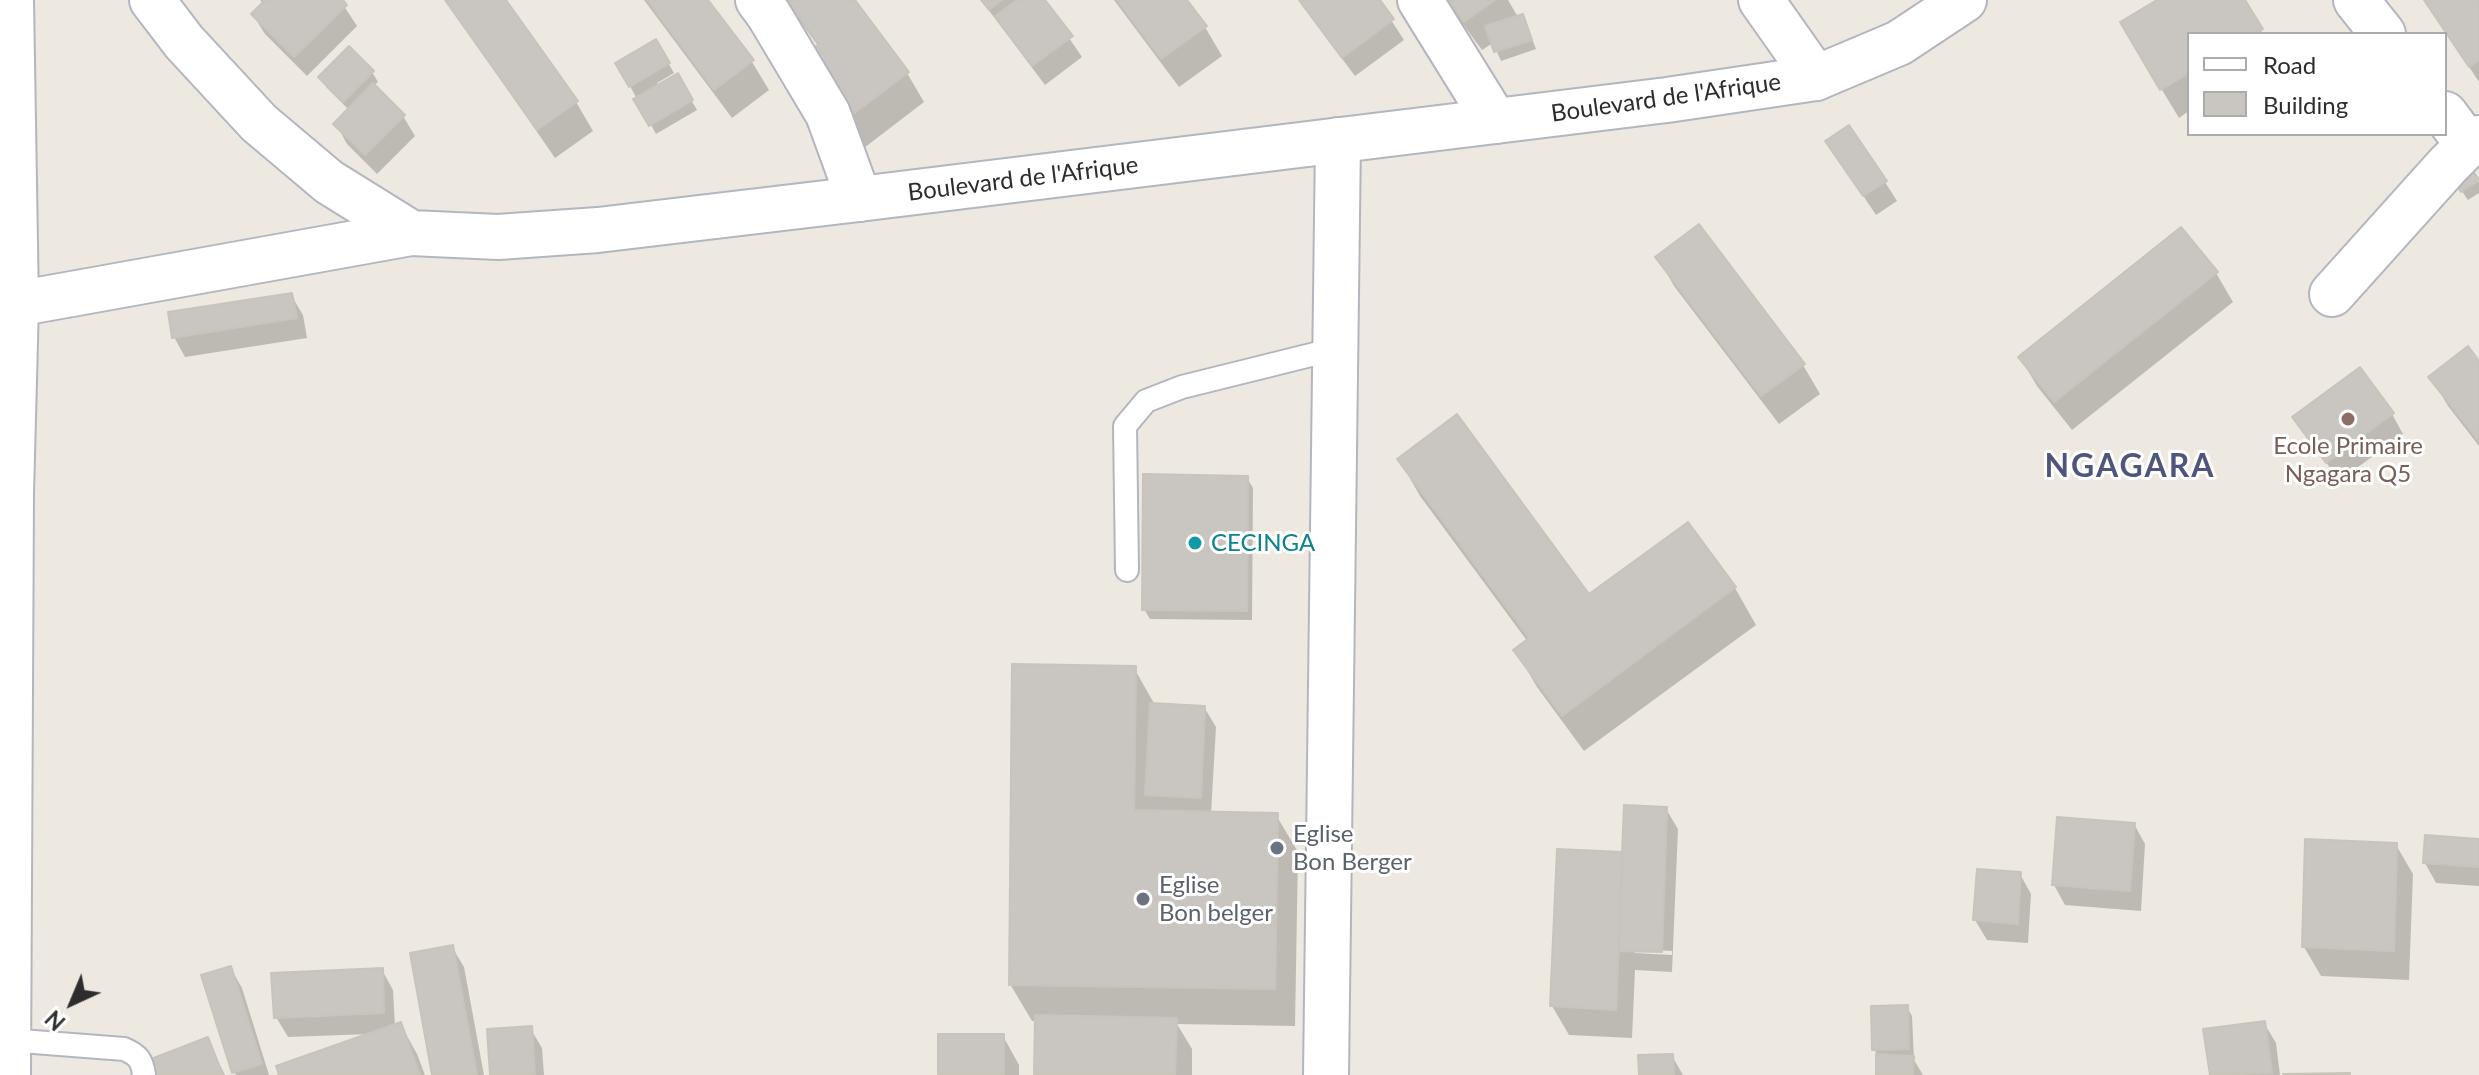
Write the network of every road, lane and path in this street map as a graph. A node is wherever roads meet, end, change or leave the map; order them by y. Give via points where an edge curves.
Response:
1 (11, 0) edge
2 (152, 0) edge
3 (758, 0) edge
4 (1420, 0) edge
5 (1761, 0) edge
6 (1964, 0) edge
7 (2356, 0) edge
8 (2381, 32) edge
9 (1816, 78) junction
10 (1495, 121) junction
11 (2464, 132) edge
12 (1338, 140) junction
13 (859, 199) junction
14 (411, 233) junction
15 (2332, 294) dead end
16 (16, 304) junction
17 (1335, 349) junction
18 (6, 489) edge
19 (1127, 570) dead end
20 (4, 863) edge
21 (8, 1057) edge
22 (144, 1075) edge
23 (1326, 1075) edge

1 - 16 street
2 - 14 street, Boulevard de l'Afrique via 259,123 329,182
3 - 13 street via 828,114
4 - 10 street
5 - 9 street
6 - 9 street, Boulevard de l'Afrique via 1899,43
7 - 8 street
9 - 10 street, Boulevard de l'Afrique
10 - 12 street, Boulevard de l'Afrique
11 - 15 street
12 - 13 street, Boulevard de l'Afrique
12 - 17 street
13 - 14 street, Boulevard de l'Afrique via 583,231 498,237
14 - 16 street
16 - 18 street
17 - 19 lane via 1146,401 1125,426
17 - 23 street
18 - 20 street
20 - 21 street
21 - 22 lane via 124,1049 142,1062

